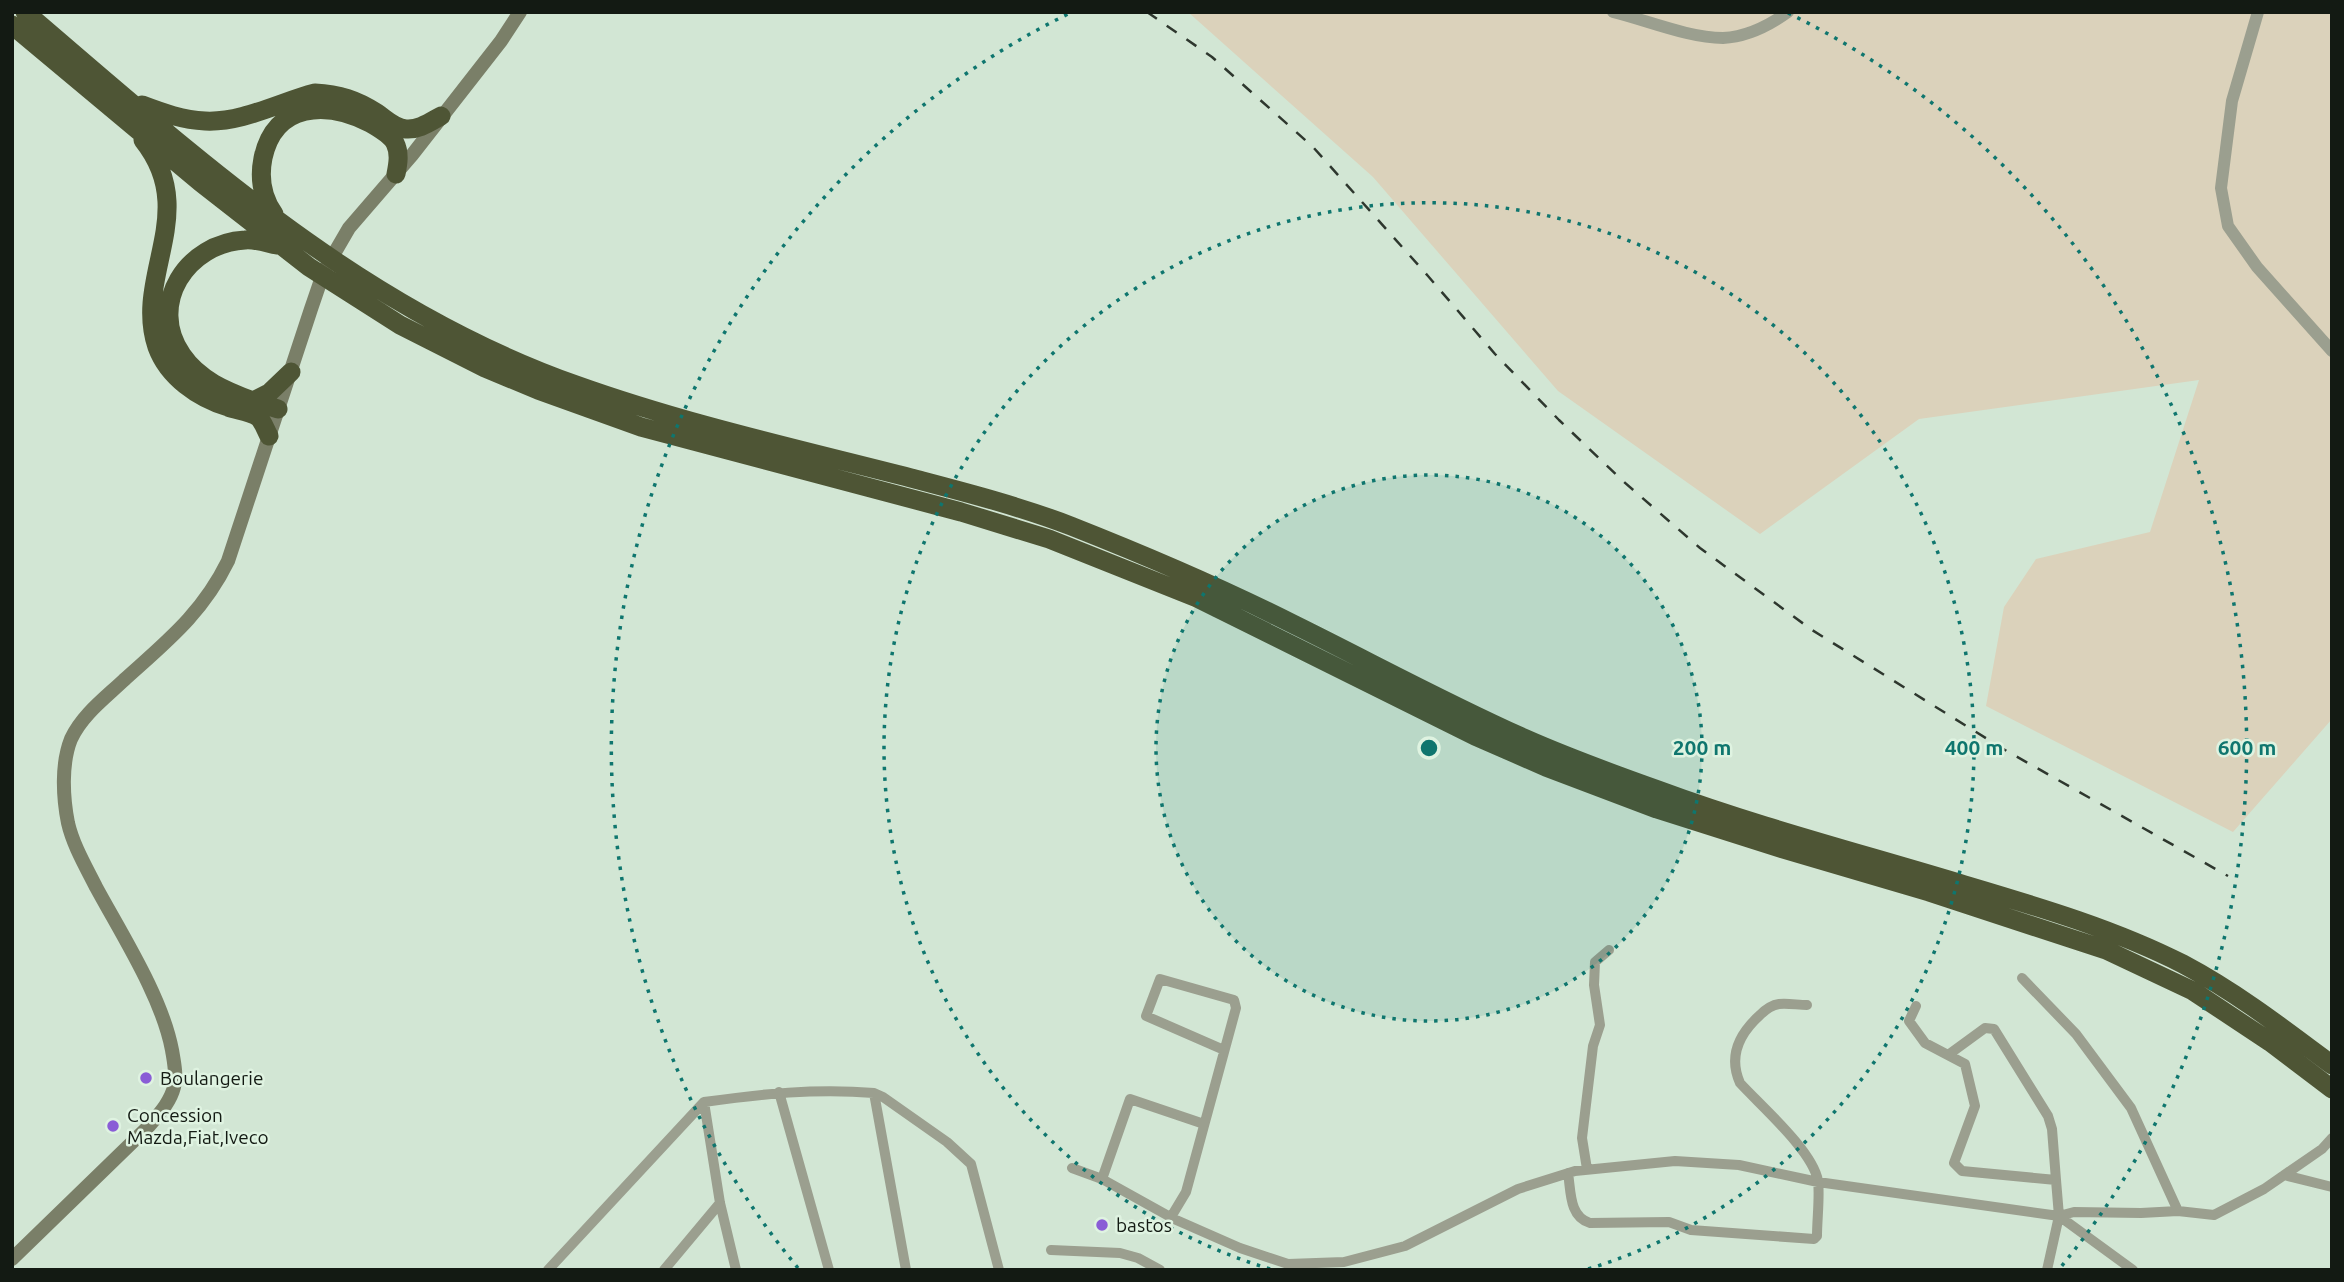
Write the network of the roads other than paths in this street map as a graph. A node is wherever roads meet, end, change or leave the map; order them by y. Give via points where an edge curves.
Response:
1 (25, 12) edge
2 (520, 12) edge
3 (1612, 12) edge
4 (1788, 12) edge
5 (2258, 12) edge
6 (12, 25) edge
7 (128, 100) junction
8 (442, 116) junction
9 (127, 120) junction
10 (395, 134) junction
11 (416, 150) junction
12 (396, 174) junction
13 (283, 226) junction
14 (281, 246) junction
15 (436, 333) junction
16 (2332, 351) edge
17 (491, 360) junction
18 (291, 372) junction
19 (266, 417) junction
20 (1609, 950) dead end
21 (2022, 978) dead end
22 (1807, 1005) dead end
23 (1916, 1006) dead end
24 (1224, 1050) junction
25 (1948, 1055) junction
26 (2332, 1065) edge
27 (2332, 1089) edge
28 (779, 1092) junction
29 (874, 1094) junction
30 (704, 1102) junction
31 (1204, 1124) junction
32 (2332, 1138) edge
33 (1072, 1168) dead end
34 (1587, 1169) junction
35 (1568, 1173) junction
36 (2284, 1175) junction
37 (1102, 1179) junction
38 (2056, 1180) junction
39 (1818, 1182) junction
40 (2332, 1187) edge
41 (720, 1203) junction
42 (2178, 1211) junction
43 (2059, 1216) junction
44 (1171, 1217) junction
45 (1051, 1250) dead end
46 (12, 1259) edge
47 (548, 1270) edge
48 (664, 1270) edge
49 (736, 1270) edge
50 (829, 1270) edge
51 (906, 1270) edge
52 (999, 1270) edge
53 (1160, 1270) edge
54 (2047, 1270) edge
55 (2133, 1270) edge

1 - 7 highway
2 - 8 main road
3 - 4 street via 1726,38 1756,30
5 - 16 street via 2232,101 2221,188 2228,226 2257,267
6 - 9 highway
7 - 10 highway via 163,113 207,121 328,93 354,99
7 - 13 highway
8 - 10 highway
8 - 11 main road
9 - 14 highway
9 - 19 highway via 156,162 168,208 152,312 153,332 164,362 189,388 218,404
10 - 11 highway
10 - 12 highway
10 - 13 highway via 338,111 304,111 282,122 268,141 261,175 269,207
11 - 12 main road
12 - 18 main road via 349,229 324,271
13 - 15 highway
14 - 15 highway via 343,290
14 - 19 highway via 248,240 205,251 177,279 169,318 174,341 200,375
15 - 17 highway
17 - 26 highway via 680,420 962,492 1063,523 1171,567 1445,702 1614,774 2058,912 2135,942 2212,980
17 - 27 highway via 573,403 641,427 1049,539 1197,598 1475,737 1546,767 1657,809 2106,950 2193,991
18 - 19 main road
18 - 19 highway via 268,393
19 - 46 main road via 228,561 216,585 184,626 87,714 66,758 69,825 169,1036 174,1087 148,1127
20 - 34 street via 1595,962 1600,1025 1593,1046 1582,1138
21 - 42 street via 2076,1034 2131,1108
22 - 39 street via 1777,1004 1746,1027 1735,1053 1735,1073 1797,1143 1814,1167
23 - 25 street via 1909,1021 1926,1043
24 - 24 street via 1236,1008 1234,1000 1160,979 1146,1016
24 - 31 street
25 - 38 street via 1985,1028 1994,1029 2048,1116
25 - 38 street via 1965,1065 1975,1106 1954,1163 1962,1171
28 - 29 street
28 - 30 street
28 - 50 street
29 - 51 street
29 - 52 street via 947,1142 971,1164
30 - 41 street
30 - 47 street
31 - 37 street via 1130,1099
31 - 44 street via 1186,1192
32 - 36 street
33 - 37 street
34 - 35 street
34 - 39 street via 1675,1161 1739,1166
35 - 39 street via 1574,1211 1590,1223 1669,1222 1691,1230 1814,1239
35 - 44 street via 1518,1189 1405,1246 1344,1262 1288,1264
36 - 40 street
36 - 42 street via 2214,1215
37 - 44 street
38 - 43 street
39 - 43 street
41 - 48 street
41 - 49 street
42 - 43 street
43 - 54 street
43 - 55 street
45 - 53 street via 1121,1253

